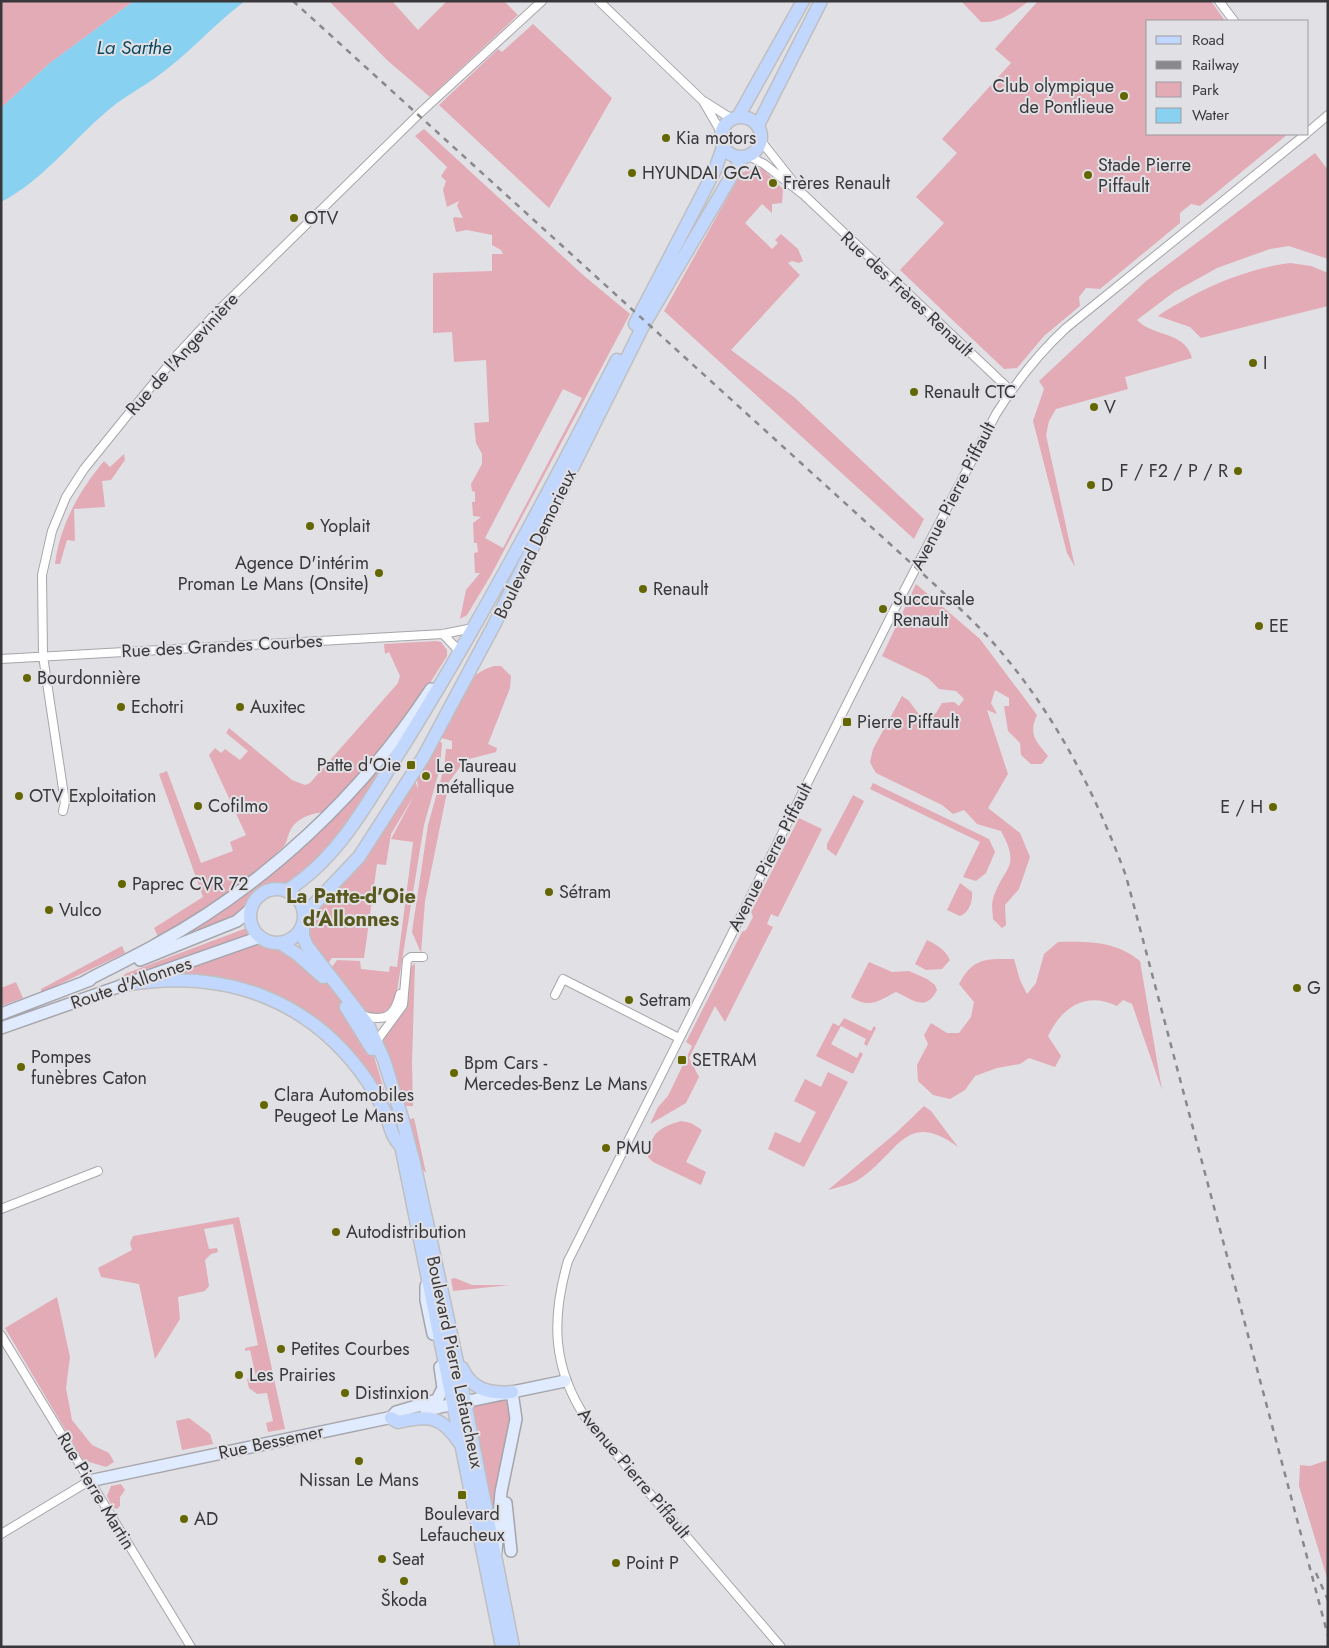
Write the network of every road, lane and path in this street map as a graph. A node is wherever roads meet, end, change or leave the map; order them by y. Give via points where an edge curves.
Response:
1 (542, 1) edge
2 (599, 1) edge
3 (802, 1) edge
4 (822, 1) edge
5 (1220, 1) edge
6 (1233, 20) edge
7 (702, 100) junction
8 (1328, 115) edge
9 (735, 118) junction
10 (758, 126) junction
11 (1309, 128) edge
12 (721, 132) junction
13 (1301, 135) edge
14 (762, 141) junction
15 (723, 147) junction
16 (746, 157) junction
17 (804, 196) junction
18 (1011, 391) junction
19 (497, 587) junction
20 (468, 629) junction
21 (443, 634) junction
22 (459, 650) junction
23 (43, 656) junction
24 (1, 659) edge
25 (63, 811) dead end
26 (286, 891) junction
27 (251, 909) junction
28 (304, 920) junction
29 (260, 938) junction
30 (280, 943) junction
31 (423, 957) dead end
32 (84, 982) junction
33 (404, 983) junction
34 (124, 985) junction
35 (555, 995) dead end
36 (1, 1014) edge
37 (363, 1016) junction
38 (1, 1028) edge
39 (679, 1038) junction
40 (376, 1042) junction
41 (401, 1146) junction
42 (98, 1171) dead end
43 (1, 1209) edge
44 (427, 1275) junction
45 (1, 1335) edge
46 (456, 1357) junction
47 (565, 1381) junction
48 (512, 1392) junction
49 (459, 1403) junction
50 (389, 1418) junction
51 (461, 1447) junction
52 (505, 1466) junction
53 (90, 1481) junction
54 (1, 1534) edge
55 (511, 1552) dead end
56 (496, 1560) junction
57 (191, 1647) edge
58 (502, 1647) edge
59 (514, 1647) edge
60 (781, 1647) edge

1 - 23 street, Rue de l'Angevinière via 420,113 219,310 177,355 84,469 66,497 45,556 42,576
2 - 7 street
3 - 9 main road
4 - 10 main road
5 - 6 street
7 - 9 street
7 - 12 street
8 - 11 street, Avenue Pierre Piffault
9 - 10 main road via 749,118
9 - 12 main road via 726,123
10 - 14 main road
12 - 15 main road
13 - 18 street, Avenue Pierre Piffault via 1066,328 1045,348
14 - 16 main road via 757,151
14 - 17 street, Rue des Frères Renault
15 - 16 main road via 733,156
15 - 19 main road, Boulevard Demorieux via 715,170
16 - 17 street, Rue des Frères Renault via 764,164
16 - 28 main road, Boulevard Demorieux via 643,326 493,627 424,756 359,857
17 - 18 street, Rue des Frères Renault
18 - 39 street, Avenue Pierre Piffault via 892,614
19 - 20 main road
19 - 22 main road, Boulevard Demorieux
20 - 21 street, Rue des Grandes Courbes
20 - 22 main road
21 - 22 street
21 - 23 street, Rue des Grandes Courbes
22 - 26 main road, Boulevard Demorieux via 344,838 306,879
22 - 32 main road via 400,736 301,841 234,895 184,928
23 - 24 street, Rue des Grandes Courbes
23 - 25 street, Rue de l'Angevinière via 65,802
26 - 27 main road via 264,892
26 - 28 main road via 299,899
27 - 29 main road via 250,922
27 - 32 main road, Route d'Allonnes via 237,921
28 - 30 main road via 294,937
28 - 37 main road, Boulevard Pierre Lefaucheux via 303,936 307,946
29 - 30 main road
29 - 34 main road, Route d'Allonnes
30 - 41 main road, Boulevard Pierre Lefaucheux via 319,972 349,1010 372,1050
31 - 33 street via 407,960
32 - 36 main road, Route d'Allonnes
33 - 37 street via 396,1007 388,1016 377,1020
33 - 40 street via 400,1010
34 - 38 main road, Route d'Allonnes
34 - 41 main road via 193,980 224,983 283,1005 343,1052 368,1082 395,1141
35 - 39 street via 563,979
37 - 40 main road, Boulevard Pierre Lefaucheux
39 - 47 street, Avenue Pierre Piffault via 568,1260 558,1293 556,1330
40 - 46 main road, Boulevard Pierre Lefaucheux via 414,1162
41 - 44 main road, Boulevard Pierre Lefaucheux
42 - 43 street
44 - 49 main road, Boulevard Pierre Lefaucheux
44 - 50 main road via 426,1300 442,1391 435,1401 396,1412
45 - 53 street, Rue Pierre Martin
46 - 48 main road via 466,1377 481,1389 491,1393
46 - 49 main road, Boulevard Pierre Lefaucheux
47 - 48 main road, Rue Bessemer
47 - 60 street, Avenue Pierre Piffault via 587,1420
48 - 49 main road, Rue Bessemer
48 - 52 main road via 516,1419
49 - 50 main road, Rue Bessemer
49 - 51 main road, Boulevard Pierre Lefaucheux
49 - 56 main road, Boulevard Pierre Lefaucheux
50 - 51 main road via 398,1422 434,1418
50 - 53 main road, Rue Bessemer
51 - 58 main road, Boulevard Pierre Lefaucheux
52 - 55 main road
52 - 56 main road
53 - 54 street
53 - 57 street, Rue Pierre Martin
56 - 59 main road, Boulevard Pierre Lefaucheux

